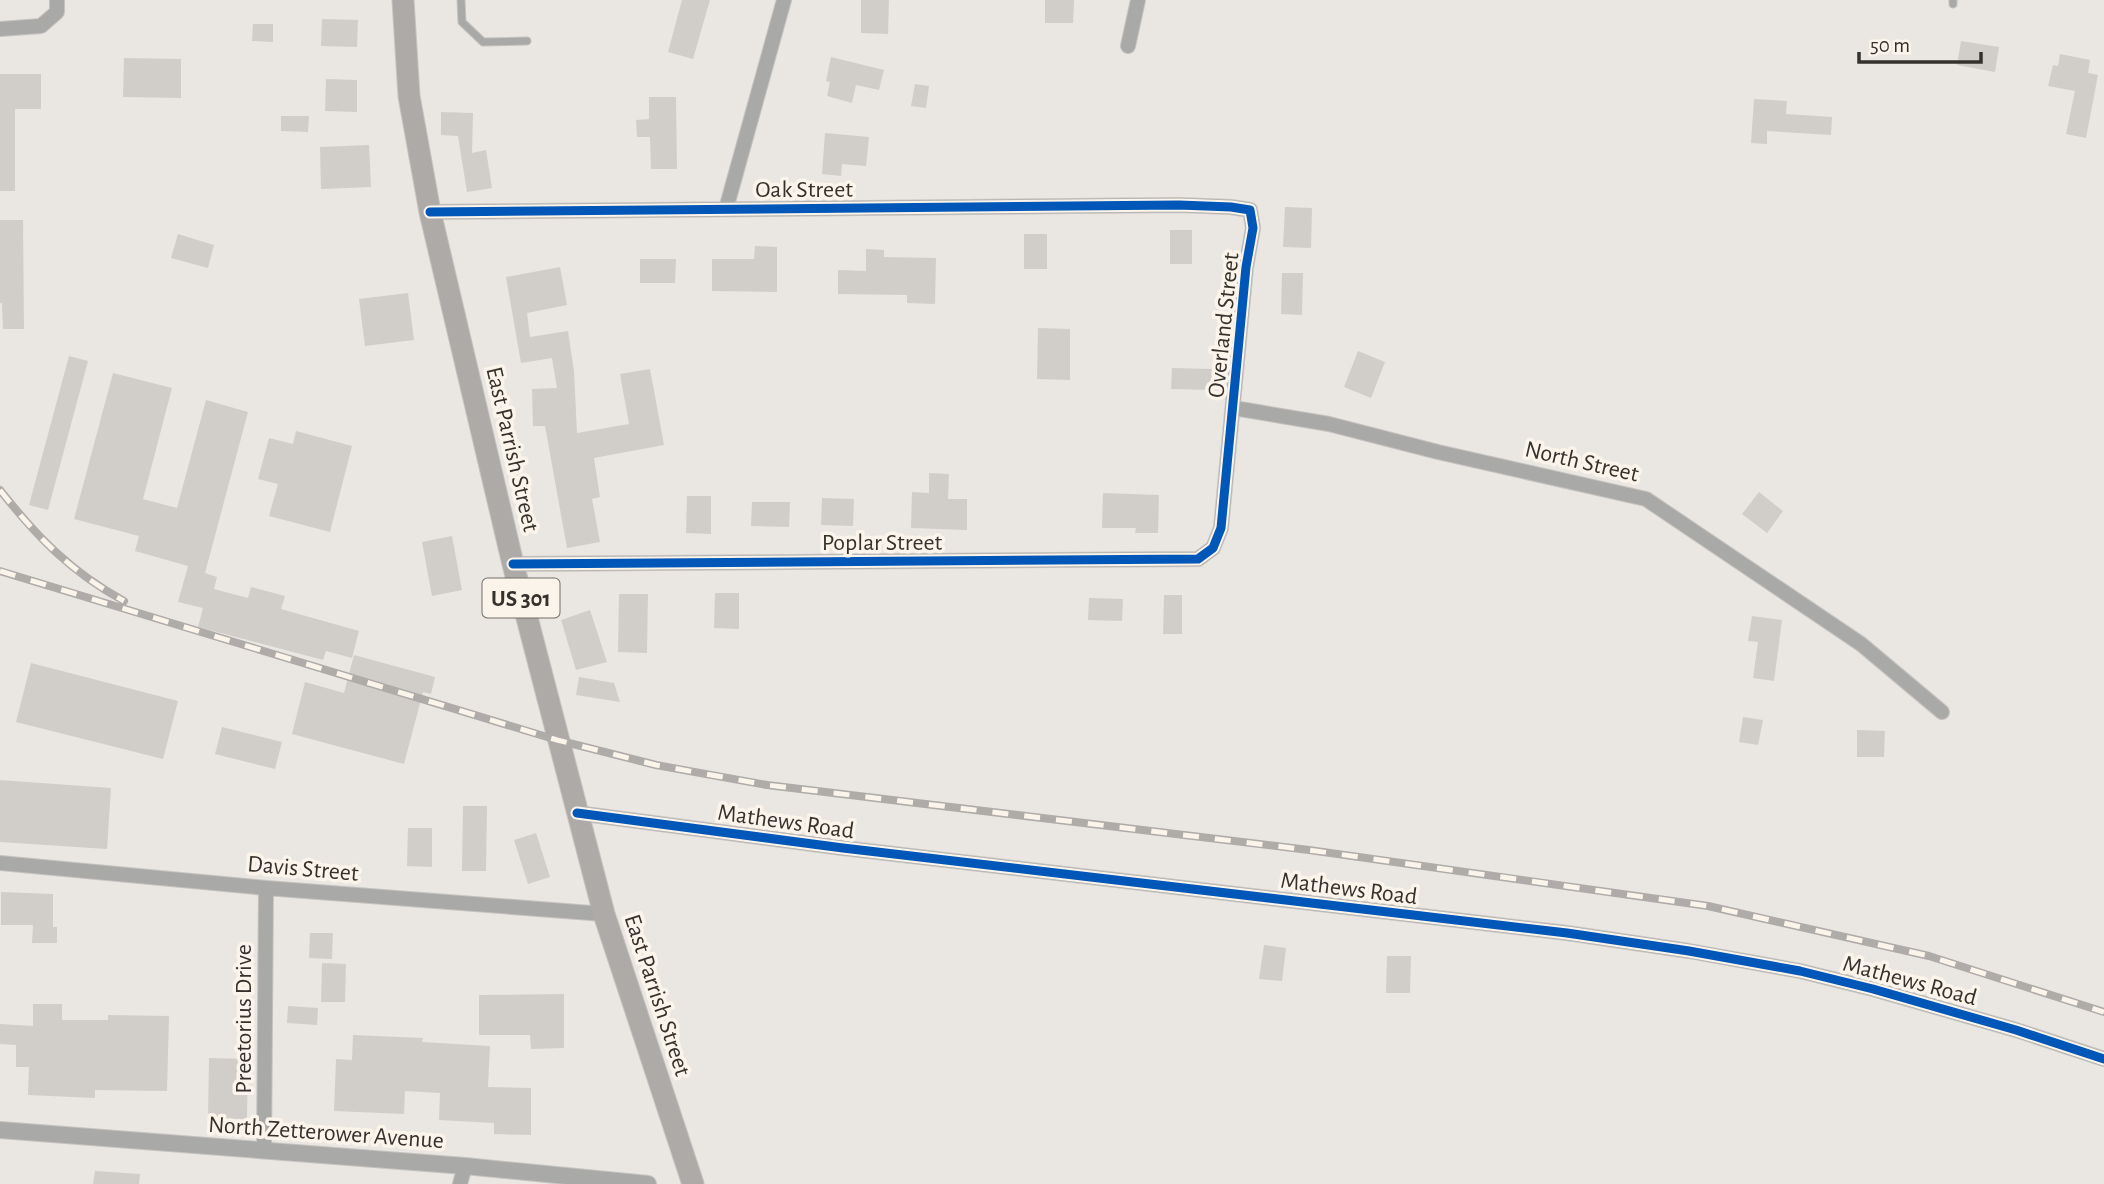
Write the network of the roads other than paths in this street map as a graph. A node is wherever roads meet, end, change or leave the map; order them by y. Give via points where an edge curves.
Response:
1 (57, 0) edge
2 (404, 0) edge
3 (461, 0) edge
4 (784, 0) edge
5 (1138, 0) edge
6 (2, 29) edge
7 (527, 41) dead end
8 (1128, 46) dead end
9 (1179, 205) joint
10 (726, 209) junction
11 (430, 212) junction
12 (1234, 408) junction
13 (1222, 515) joint
14 (513, 564) junction
15 (1942, 712) dead end
16 (577, 813) junction
17 (0, 863) edge
18 (266, 888) junction
19 (604, 914) junction
20 (2104, 1059) edge
21 (0, 1130) edge
22 (264, 1151) junction
23 (465, 1166) junction
24 (460, 1184) edge
25 (648, 1184) edge
26 (694, 1184) edge

1 - 6 street via 57,12 41,26
2 - 11 main road, East Parrish Street / US 301 via 410,96
3 - 7 lane via 462,22 483,42
4 - 10 street
5 - 8 street
9 - 10 street, Oak Street
9 - 12 street, Overland Street via 1250,210
10 - 11 street, Oak Street
11 - 14 main road, East Parrish Street / US 301
12 - 13 street, Overland Street
12 - 15 street, North Street via 1329,424 1646,499 1861,643
13 - 14 street, Poplar Street via 1213,548 1198,559
14 - 16 main road, East Parrish Street / US 301
16 - 19 main road, East Parrish Street / US 301
16 - 20 street, Mathews Road via 1689,951 1873,989
17 - 18 street, Davis Street
18 - 19 street, Davis Street
18 - 22 street, Preetorius Drive
19 - 26 main road, East Parrish Street / US 301
21 - 22 street, North Zetterower Avenue
22 - 23 street, North Zetterower Avenue
23 - 24 street
23 - 25 street, North Zetterower Avenue

